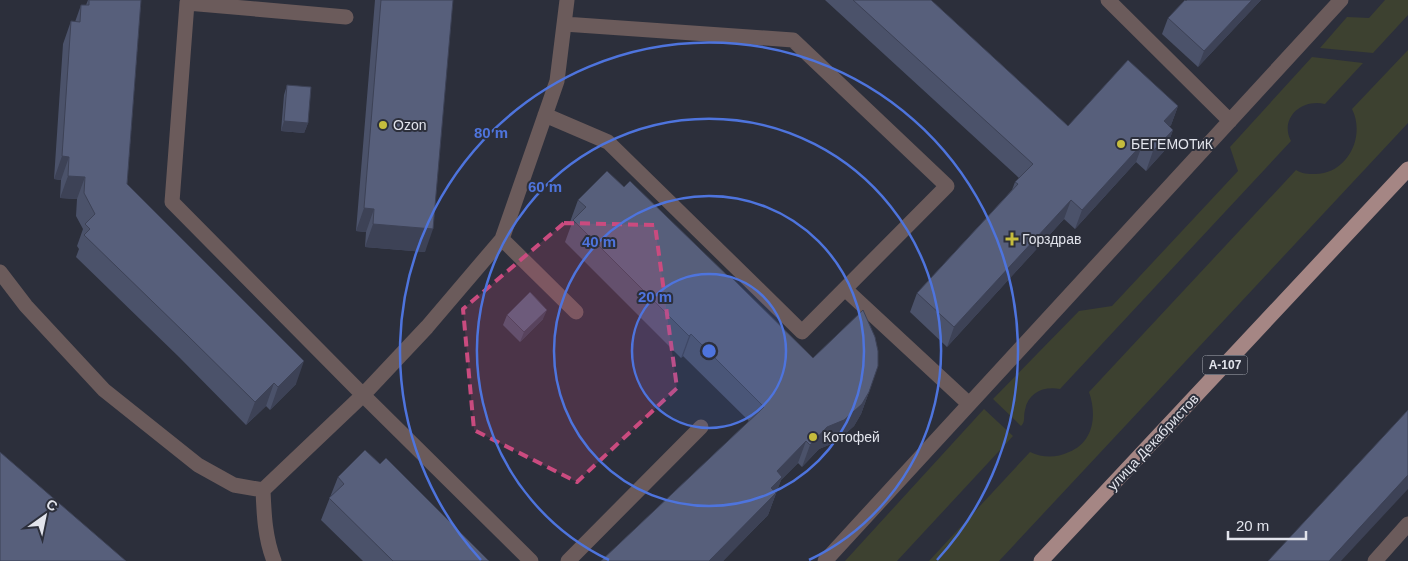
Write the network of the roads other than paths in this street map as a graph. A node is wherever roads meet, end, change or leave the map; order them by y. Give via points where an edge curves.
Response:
1 (567, 0) edge
2 (1108, 0) edge
3 (1341, 0) edge
4 (346, 17) dead end
5 (564, 24) junction
6 (545, 115) junction
7 (1230, 121) junction
8 (1408, 169) edge
9 (502, 239) junction
10 (0, 272) edge
11 (845, 289) junction
12 (576, 312) dead end
13 (363, 396) junction
14 (969, 404) junction
15 (701, 426) dead end
16 (263, 490) junction
17 (1408, 524) edge
18 (274, 561) edge
19 (531, 561) edge
20 (568, 561) edge
21 (825, 561) edge
22 (1041, 561) edge
23 (1375, 561) edge

1 - 5 lane
2 - 7 lane
3 - 7 lane
4 - 13 lane via 187,3 172,202
5 - 6 lane via 557,81
5 - 11 lane via 793,40 947,186
6 - 9 lane
6 - 11 lane via 608,142 802,332
7 - 14 lane
8 - 22 main road, улица Декабристов / А-107
9 - 12 lane
9 - 13 lane
10 - 16 lane via 26,306 104,390 198,466 234,485
11 - 14 lane
13 - 16 lane
13 - 19 lane
14 - 21 lane
15 - 20 lane
16 - 18 lane via 264,521
17 - 23 lane

